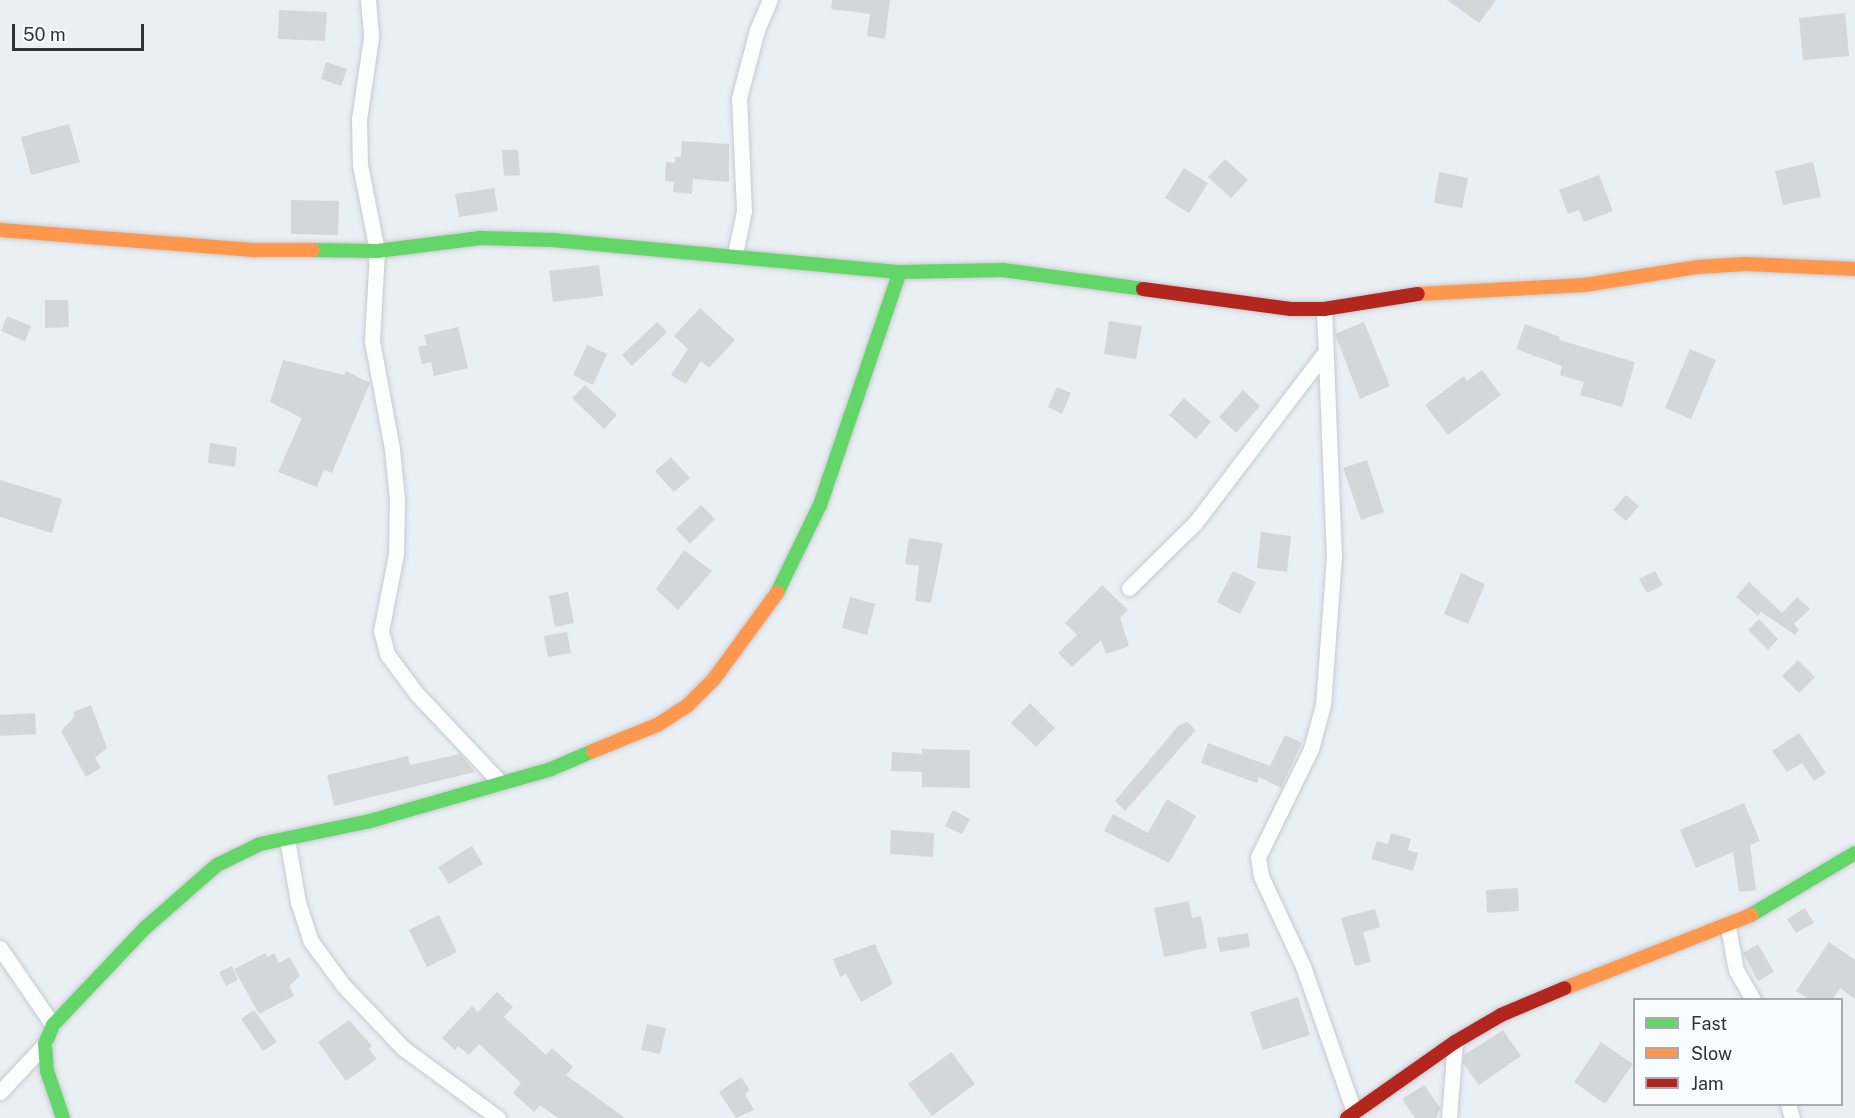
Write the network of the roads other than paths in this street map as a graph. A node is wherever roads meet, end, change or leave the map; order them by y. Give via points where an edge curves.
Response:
1 (368, 0) edge
2 (770, 0) edge
3 (0, 230) edge
4 (377, 251) junction
5 (735, 254) junction
6 (1855, 269) edge
7 (900, 272) junction
8 (1324, 309) junction
9 (1323, 355) junction
10 (1129, 588) dead end
11 (499, 781) junction
12 (287, 839) junction
13 (1855, 853) edge
14 (1728, 927) junction
15 (0, 948) edge
16 (1752, 998) edge
17 (53, 1025) junction
18 (1455, 1042) junction
19 (45, 1044) junction
20 (0, 1092) edge
21 (1351, 1115) edge
22 (63, 1118) edge
23 (498, 1118) edge
24 (1449, 1118) edge

1 - 4 street via 371,38 359,119 360,165
2 - 5 street via 757,30 739,98 744,211
3 - 4 street via 256,250
4 - 5 street via 480,238
4 - 11 street via 372,340 398,500 396,554 381,631 387,654 416,693
5 - 7 street
6 - 8 street via 1746,264 1697,267 1585,285 1414,294
7 - 8 street via 1004,270 1291,309
7 - 11 street via 820,505 777,593 740,647 688,705 659,724 551,769
8 - 9 street
9 - 10 street via 1195,523
9 - 21 street via 1334,556 1323,705 1311,749 1258,857 1261,876 1302,966
11 - 12 street via 370,820
12 - 17 street via 242,850 190,885 74,998
12 - 23 street via 298,902 310,940 343,985 403,1048
13 - 14 street via 1796,891
14 - 16 street via 1736,970
14 - 18 street via 1606,970 1501,1015
15 - 17 street
17 - 19 street
18 - 21 street
18 - 24 street
19 - 20 street
19 - 22 street via 47,1071

